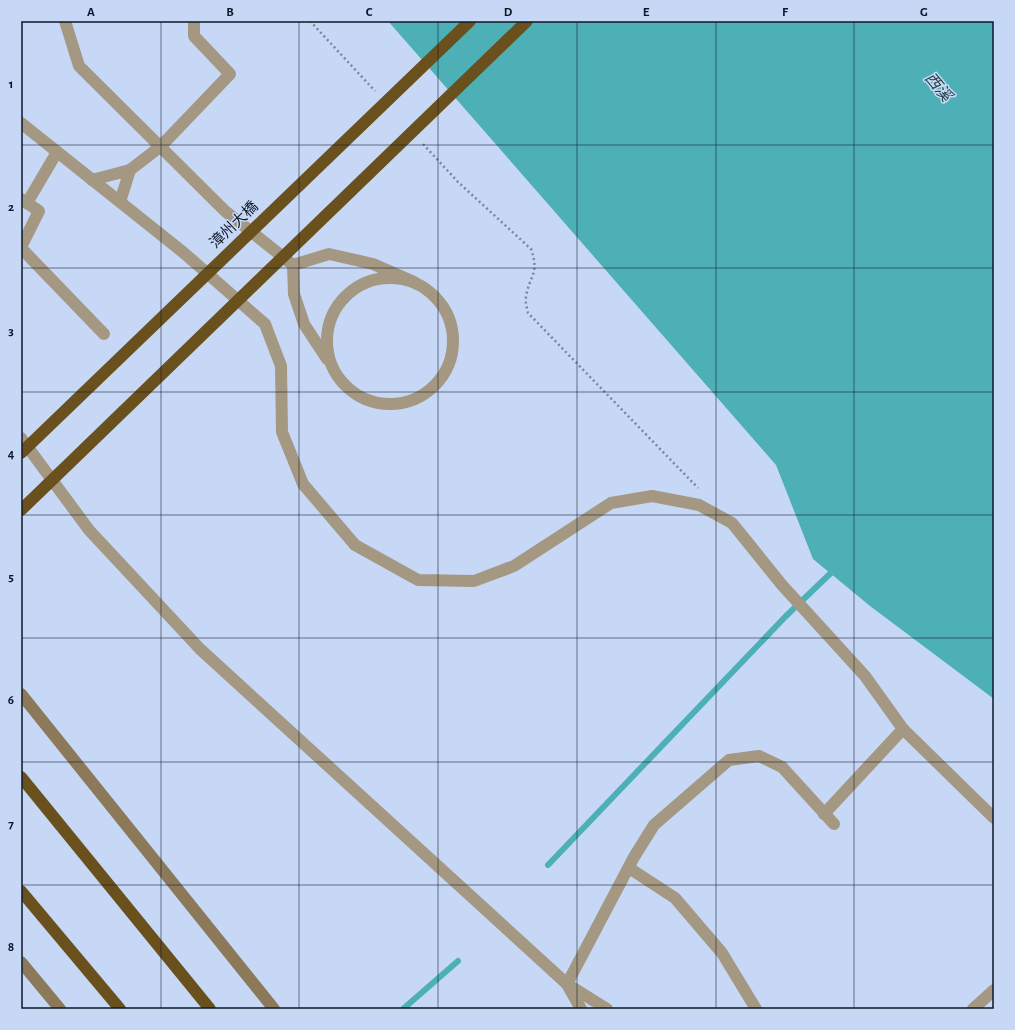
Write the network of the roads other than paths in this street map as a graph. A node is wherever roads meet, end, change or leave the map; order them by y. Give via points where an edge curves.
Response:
1 (65, 21) edge
2 (194, 21) edge
3 (470, 21) edge
4 (527, 21) edge
5 (21, 123) edge
6 (161, 146) junction
7 (57, 152) junction
8 (130, 170) junction
9 (92, 180) junction
10 (24, 201) edge
11 (120, 202) junction
12 (21, 247) edge
13 (293, 265) junction
14 (414, 282) junction
15 (104, 334) dead end
16 (330, 363) junction
17 (21, 438) edge
18 (21, 453) edge
19 (21, 510) edge
20 (21, 694) edge
21 (903, 729) junction
22 (21, 777) edge
23 (824, 814) junction
24 (994, 818) edge
25 (834, 824) dead end
26 (629, 868) junction
27 (21, 891) edge
28 (21, 962) edge
29 (567, 984) junction
30 (994, 990) edge
31 (60, 1009) edge
32 (120, 1009) edge
33 (210, 1009) edge
34 (274, 1009) edge
35 (581, 1009) edge
36 (607, 1009) edge
37 (756, 1009) edge
38 (973, 1009) edge

1 - 6 street via 79,66
2 - 6 street via 194,36 230,74
3 - 18 highway, 漳州大橋, bridge
4 - 19 highway, bridge
5 - 7 street
6 - 8 street
6 - 13 street via 226,211
7 - 9 street
7 - 10 street
8 - 9 street
8 - 11 street
9 - 11 street
10 - 12 street via 39,211
11 - 21 street via 184,253 265,324 281,366 282,432 303,484 355,545 418,580 474,580 514,566 611,503 652,496 699,505 732,523 782,585 865,676
12 - 15 street
13 - 14 street via 329,254 373,264
13 - 16 street via 294,294 304,324
14 - 16 street via 393,277 373,280 354,289 339,303 329,322 326,342
14 - 16 street via 432,292 446,308 453,328 454,350 448,370 435,387 418,399 397,405 376,403 356,395 340,381
17 - 29 street via 89,530 200,650
20 - 34 street
21 - 23 street
21 - 24 street
22 - 33 highway
23 - 25 street
23 - 26 street via 782,767 759,756 729,760 654,825
26 - 29 street
26 - 37 street via 675,898 722,953
27 - 32 highway
28 - 31 street
29 - 35 street
29 - 36 street
30 - 38 street

